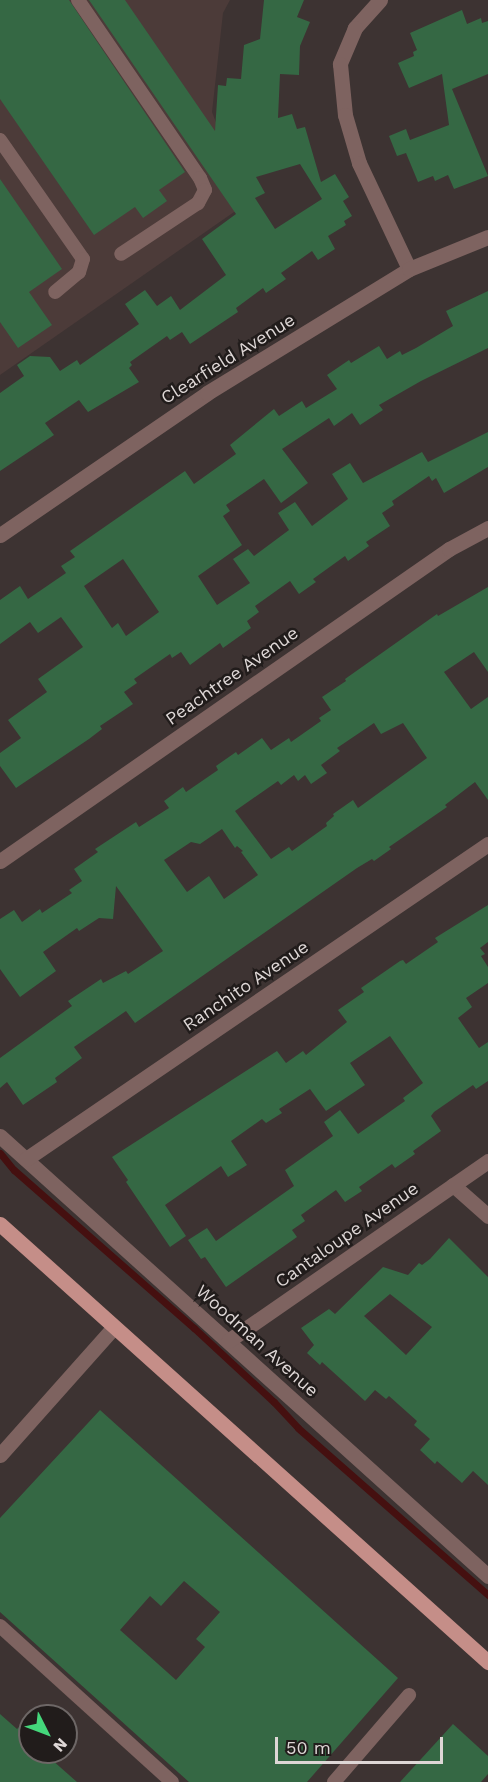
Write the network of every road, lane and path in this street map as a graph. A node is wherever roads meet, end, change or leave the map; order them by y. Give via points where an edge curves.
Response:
1 (78, 0) edge
2 (380, 0) edge
3 (0, 141) edge
4 (488, 237) edge
5 (121, 255) dead end
6 (409, 269) junction
7 (55, 292) dead end
8 (488, 528) edge
9 (0, 535) edge
10 (488, 844) edge
11 (0, 861) edge
12 (0, 1136) edge
13 (26, 1159) junction
14 (488, 1161) edge
15 (453, 1185) junction
16 (488, 1216) edge
17 (0, 1224) edge
18 (114, 1327) junction
19 (228, 1341) junction
20 (0, 1455) edge
21 (488, 1576) edge
22 (0, 1626) edge
23 (488, 1662) edge
24 (409, 1695) dead end
25 (172, 1782) edge
26 (334, 1782) edge

1 - 5 lane via 205,190 198,203
2 - 6 street via 355,28 340,64 345,115 359,163
3 - 7 lane via 83,259 80,272
4 - 6 street, Clearfield Avenue
6 - 9 street, Clearfield Avenue via 207,393
8 - 11 street, Peachtree Avenue via 449,549
10 - 13 street, Ranchito Avenue
12 - 13 street, Woodman Avenue
13 - 19 street, Woodman Avenue
14 - 15 street, Cantaloupe Avenue
15 - 16 street
15 - 19 street, Cantaloupe Avenue
17 - 18 main road
18 - 20 street
18 - 23 main road
19 - 21 street, Woodman Avenue
22 - 25 lane
24 - 26 lane

